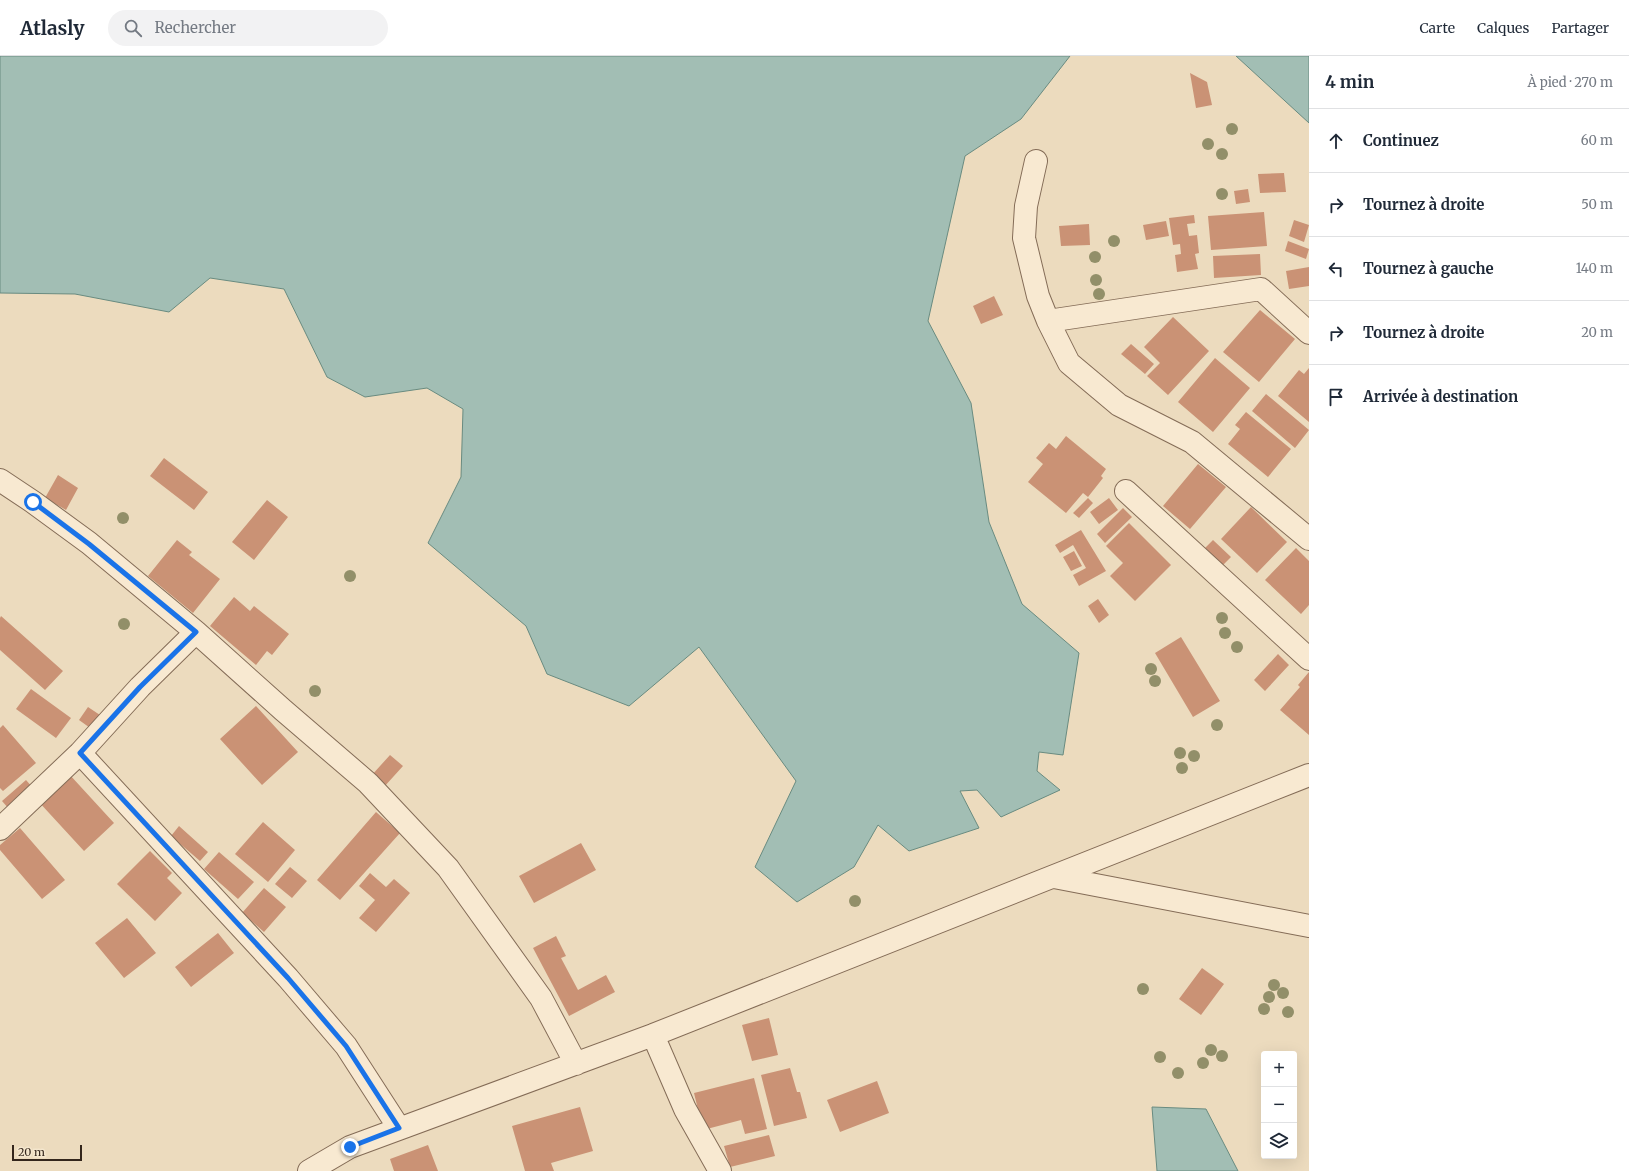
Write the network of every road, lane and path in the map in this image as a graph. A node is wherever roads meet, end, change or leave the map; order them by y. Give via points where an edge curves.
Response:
1 (1036, 161) dead end
2 (1048, 321) junction
3 (1309, 333) edge
4 (0, 480) edge
5 (1126, 491) dead end
6 (1309, 539) edge
7 (196, 632) junction
8 (1309, 659) edge
9 (80, 753) junction
10 (1309, 775) edge
11 (0, 829) edge
12 (1054, 877) junction
13 (1309, 926) edge
14 (653, 1035) junction
15 (576, 1064) junction
16 (399, 1128) junction
17 (309, 1171) edge
18 (720, 1171) edge

1 - 2 street via 1026,206 1024,238 1038,296
2 - 3 street via 1261,289
2 - 6 street via 1069,362 1088,380 1119,405 1192,442
4 - 7 street via 89,544
5 - 8 street
7 - 9 street via 140,687
7 - 15 street via 368,783 448,868 541,998
9 - 11 street
9 - 16 street via 293,983 346,1046
10 - 12 street
12 - 13 street
12 - 14 street
14 - 15 street
14 - 18 street via 685,1109
15 - 16 street
16 - 17 street via 350,1147

